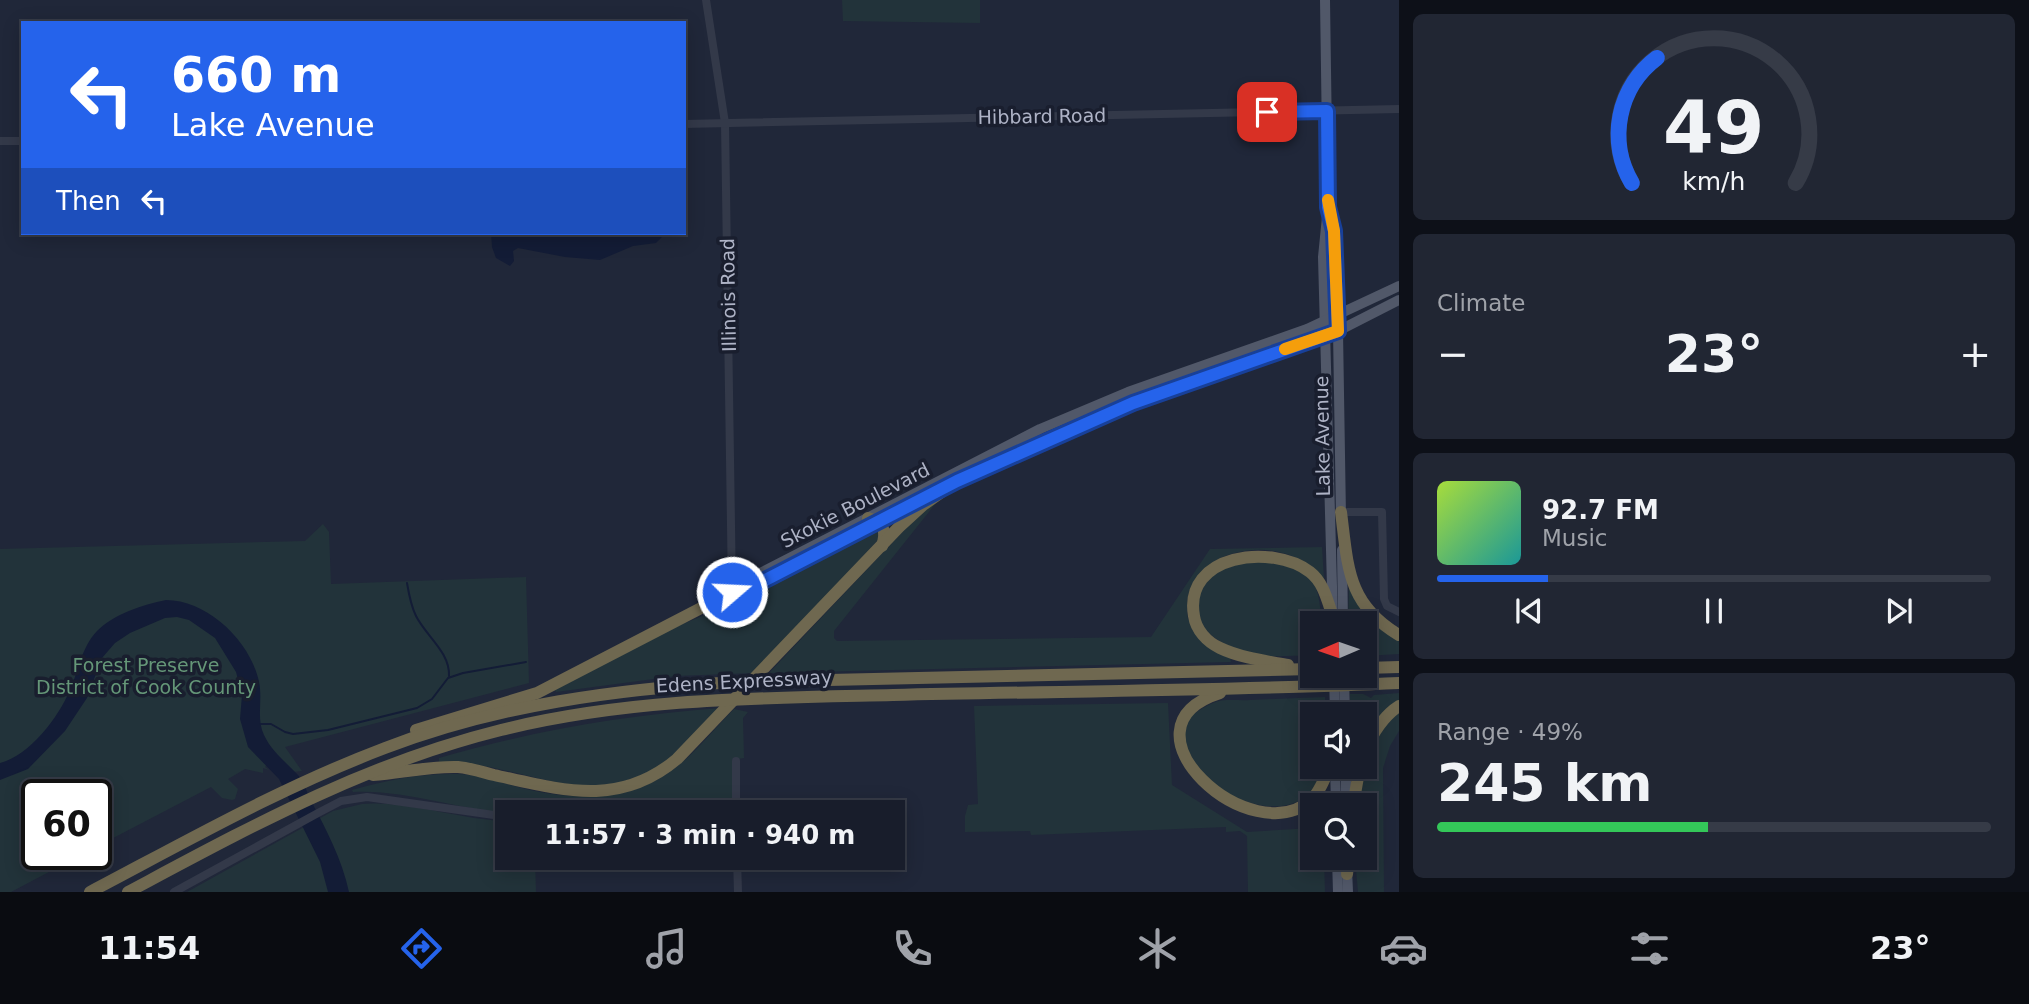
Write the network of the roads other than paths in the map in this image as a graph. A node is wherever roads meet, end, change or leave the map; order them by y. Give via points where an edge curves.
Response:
1 (706, 0) edge
2 (1325, 0) edge
3 (1399, 109) edge
4 (1327, 111) junction
5 (725, 123) junction
6 (686, 124) edge
7 (0, 141) edge
8 (21, 141) edge
9 (1328, 207) junction
10 (1399, 286) edge
11 (1399, 300) edge
12 (1338, 314) junction
13 (1324, 321) junction
14 (1338, 331) junction
15 (1325, 335) junction
16 (957, 481) junction
17 (1341, 512) junction
18 (873, 520) junction
19 (882, 547) junction
20 (732, 592) junction
21 (1330, 611) edge
22 (1332, 611) edge
23 (1343, 611) edge
24 (1399, 612) edge
25 (1399, 635) edge
26 (1300, 667) edge
27 (1399, 667) edge
28 (1377, 668) edge
29 (1300, 669) edge
30 (1399, 683) edge
31 (1232, 689) junction
32 (1399, 706) edge
33 (1377, 728) edge
34 (388, 747) junction
35 (736, 761) dead end
36 (362, 775) junction
37 (1325, 779) edge
38 (736, 800) edge
39 (495, 815) edge
40 (737, 870) edge
41 (1337, 870) edge
42 (1348, 870) edge
43 (1348, 874) joint
44 (90, 892) edge
45 (128, 892) edge
46 (174, 892) edge
47 (738, 892) edge
48 (1338, 892) edge
49 (1348, 892) edge

1 - 5 street, Illinois Road
2 - 4 main road, Lake Avenue
3 - 4 street, Hibbard Road
4 - 5 street, Hibbard Road
4 - 9 main road, Lake Avenue
5 - 6 street, Hibbard Road
5 - 20 street, Illinois Road
7 - 8 street
9 - 12 main road, Lake Avenue via 1334,231
9 - 13 main road, Lake Avenue
10 - 12 main road, Skokie Boulevard
11 - 14 main road, Skokie Boulevard
12 - 13 main road, Skokie Boulevard
12 - 14 main road, Lake Avenue
13 - 15 main road, Lake Avenue
13 - 18 main road, Skokie Boulevard via 1128,392 1027,435
14 - 15 main road, Skokie Boulevard
14 - 17 main road, Lake Avenue
15 - 16 main road, Skokie Boulevard via 1133,403
15 - 22 main road, Lake Avenue
16 - 18 main road, Skokie Boulevard
16 - 19 highway via 923,505
17 - 23 main road, Lake Avenue
17 - 24 street via 1382,512 1383,594 1387,606
17 - 25 highway via 1359,598 1371,615
18 - 19 highway via 885,531
18 - 20 main road, Skokie Boulevard via 744,591
19 - 36 highway via 708,728 666,768 642,782 604,792 579,792 457,767
20 - 34 highway via 537,693 401,735
21 - 26 highway via 1312,573 1279,559 1254,556 1228,561 1198,585 1193,613 1199,630 1211,643 1260,660
27 - 28 highway
29 - 34 highway, Edens Expressway via 656,687 533,706
30 - 31 highway, Edens Expressway
31 - 36 highway, Edens Expressway via 728,698 624,707 501,730
31 - 37 highway via 1196,702 1179,726 1184,754 1200,778 1216,793 1264,813 1286,812 1312,799
32 - 33 highway
34 - 44 highway, Edens Expressway via 285,791
35 - 38 street
36 - 45 highway, Edens Expressway via 292,805
39 - 46 street via 367,797 341,801
40 - 47 street
41 - 48 main road
42 - 43 highway
43 - 49 main road

